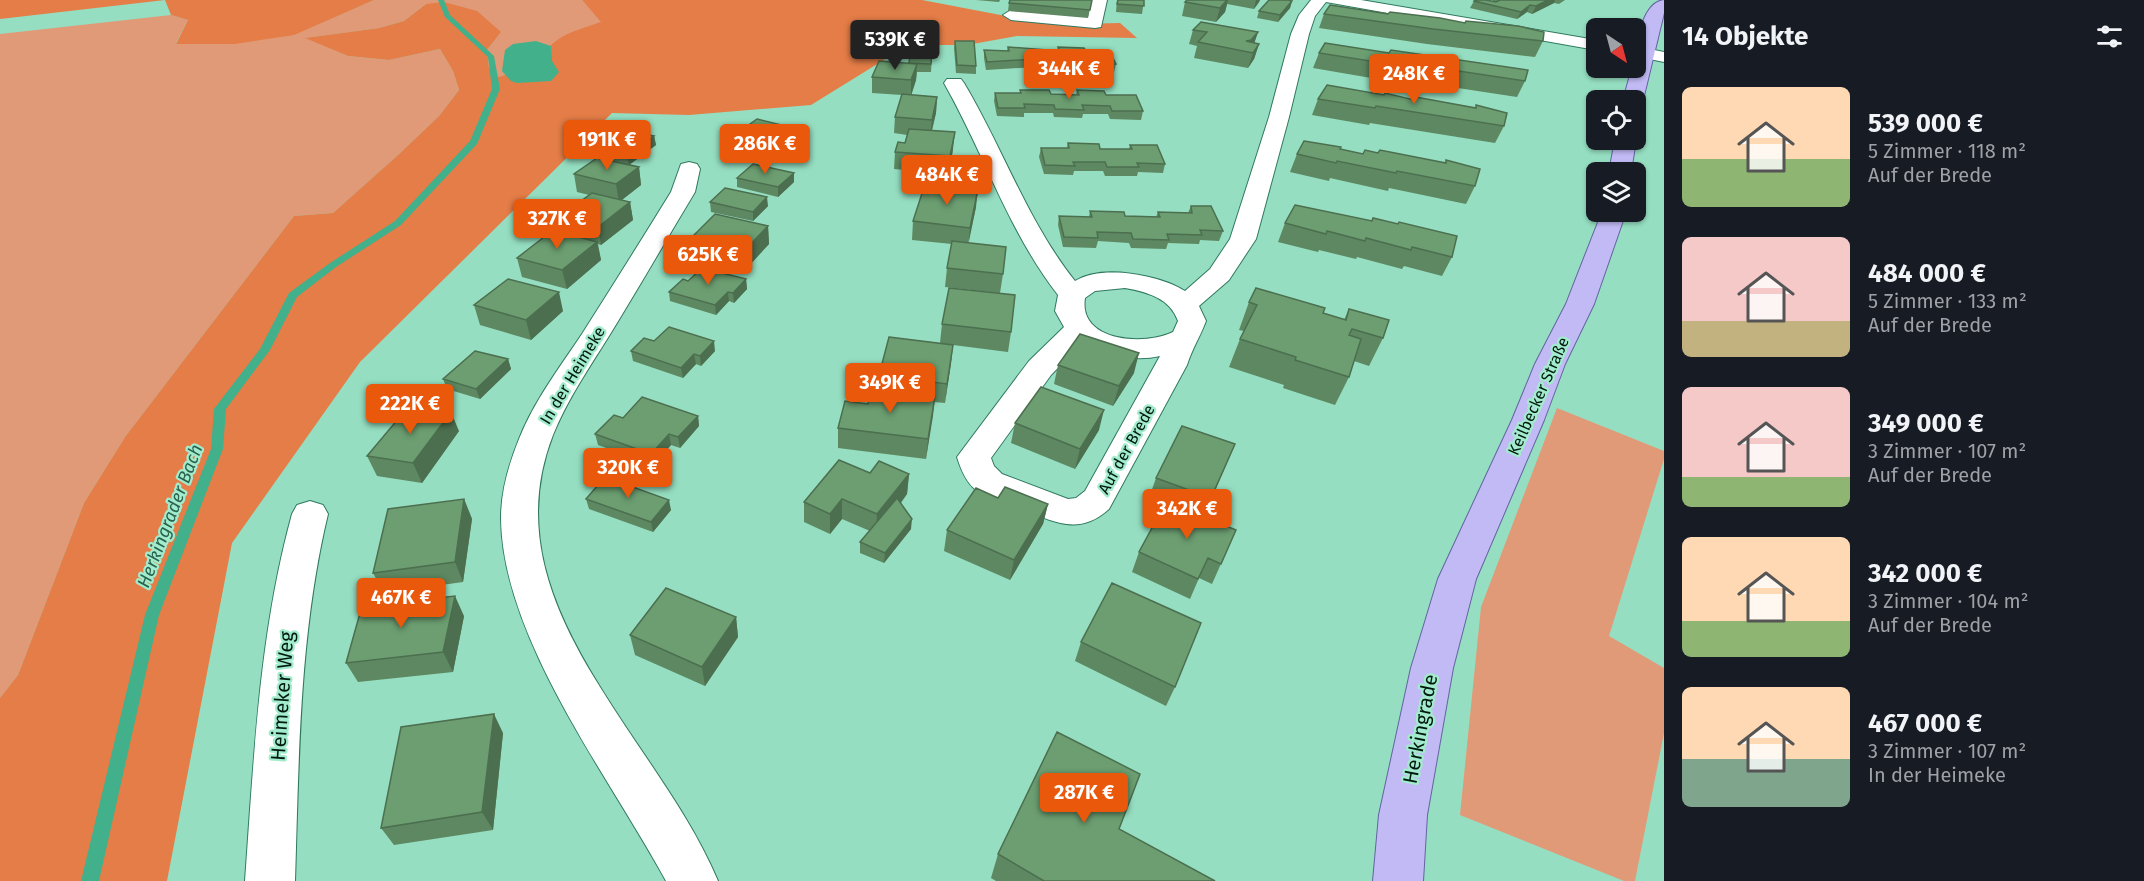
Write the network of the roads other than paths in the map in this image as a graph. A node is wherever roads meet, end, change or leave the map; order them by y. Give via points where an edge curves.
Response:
1 (1320, 0) edge
2 (1333, 0) edge
3 (1420, 0) edge
4 (1099, 3) edge
5 (1078, 4) edge
6 (1664, 4) edge
7 (1011, 15) edge
8 (1435, 18) junction
9 (1646, 35) edge
10 (1586, 43) edge
11 (1646, 53) edge
12 (1664, 57) edge
13 (954, 83) dead end
14 (689, 169) dead end
15 (1610, 222) edge
16 (1072, 295) junction
17 (1184, 303) junction
18 (1080, 328) junction
19 (1180, 341) junction
20 (310, 514) dead end
21 (1457, 579) joint
22 (270, 881) edge
23 (693, 881) edge
24 (1398, 881) edge

1 - 17 street via 1307,15 1300,34 1243,239 1220,274
2 - 8 street
3 - 8 street via 1429,6
4 - 5 street
4 - 7 street via 1095,23
6 - 9 main road via 1654,13
8 - 10 street
11 - 12 street
13 - 16 street via 978,124 1030,235
14 - 23 street, In der Heimeke via 683,192 554,400 535,439 522,479 519,520 522,557 533,598 559,659
15 - 21 main road, Keilbecker Straße via 1580,304
16 - 17 street via 1088,284 1125,280 1152,286
16 - 18 street via 1069,311
17 - 19 street, Auf der Brede via 1192,321 1189,332
18 - 19 street via 1104,342 1135,349 1164,347
18 - 19 street, Auf der Brede via 1040,368 975,457 979,471 990,483 1066,512 1084,511 1097,500 1172,365
20 - 22 street, Heimeker Weg via 296,559 282,666
21 - 24 main road, Herkingrade via 1432,668 1403,815

